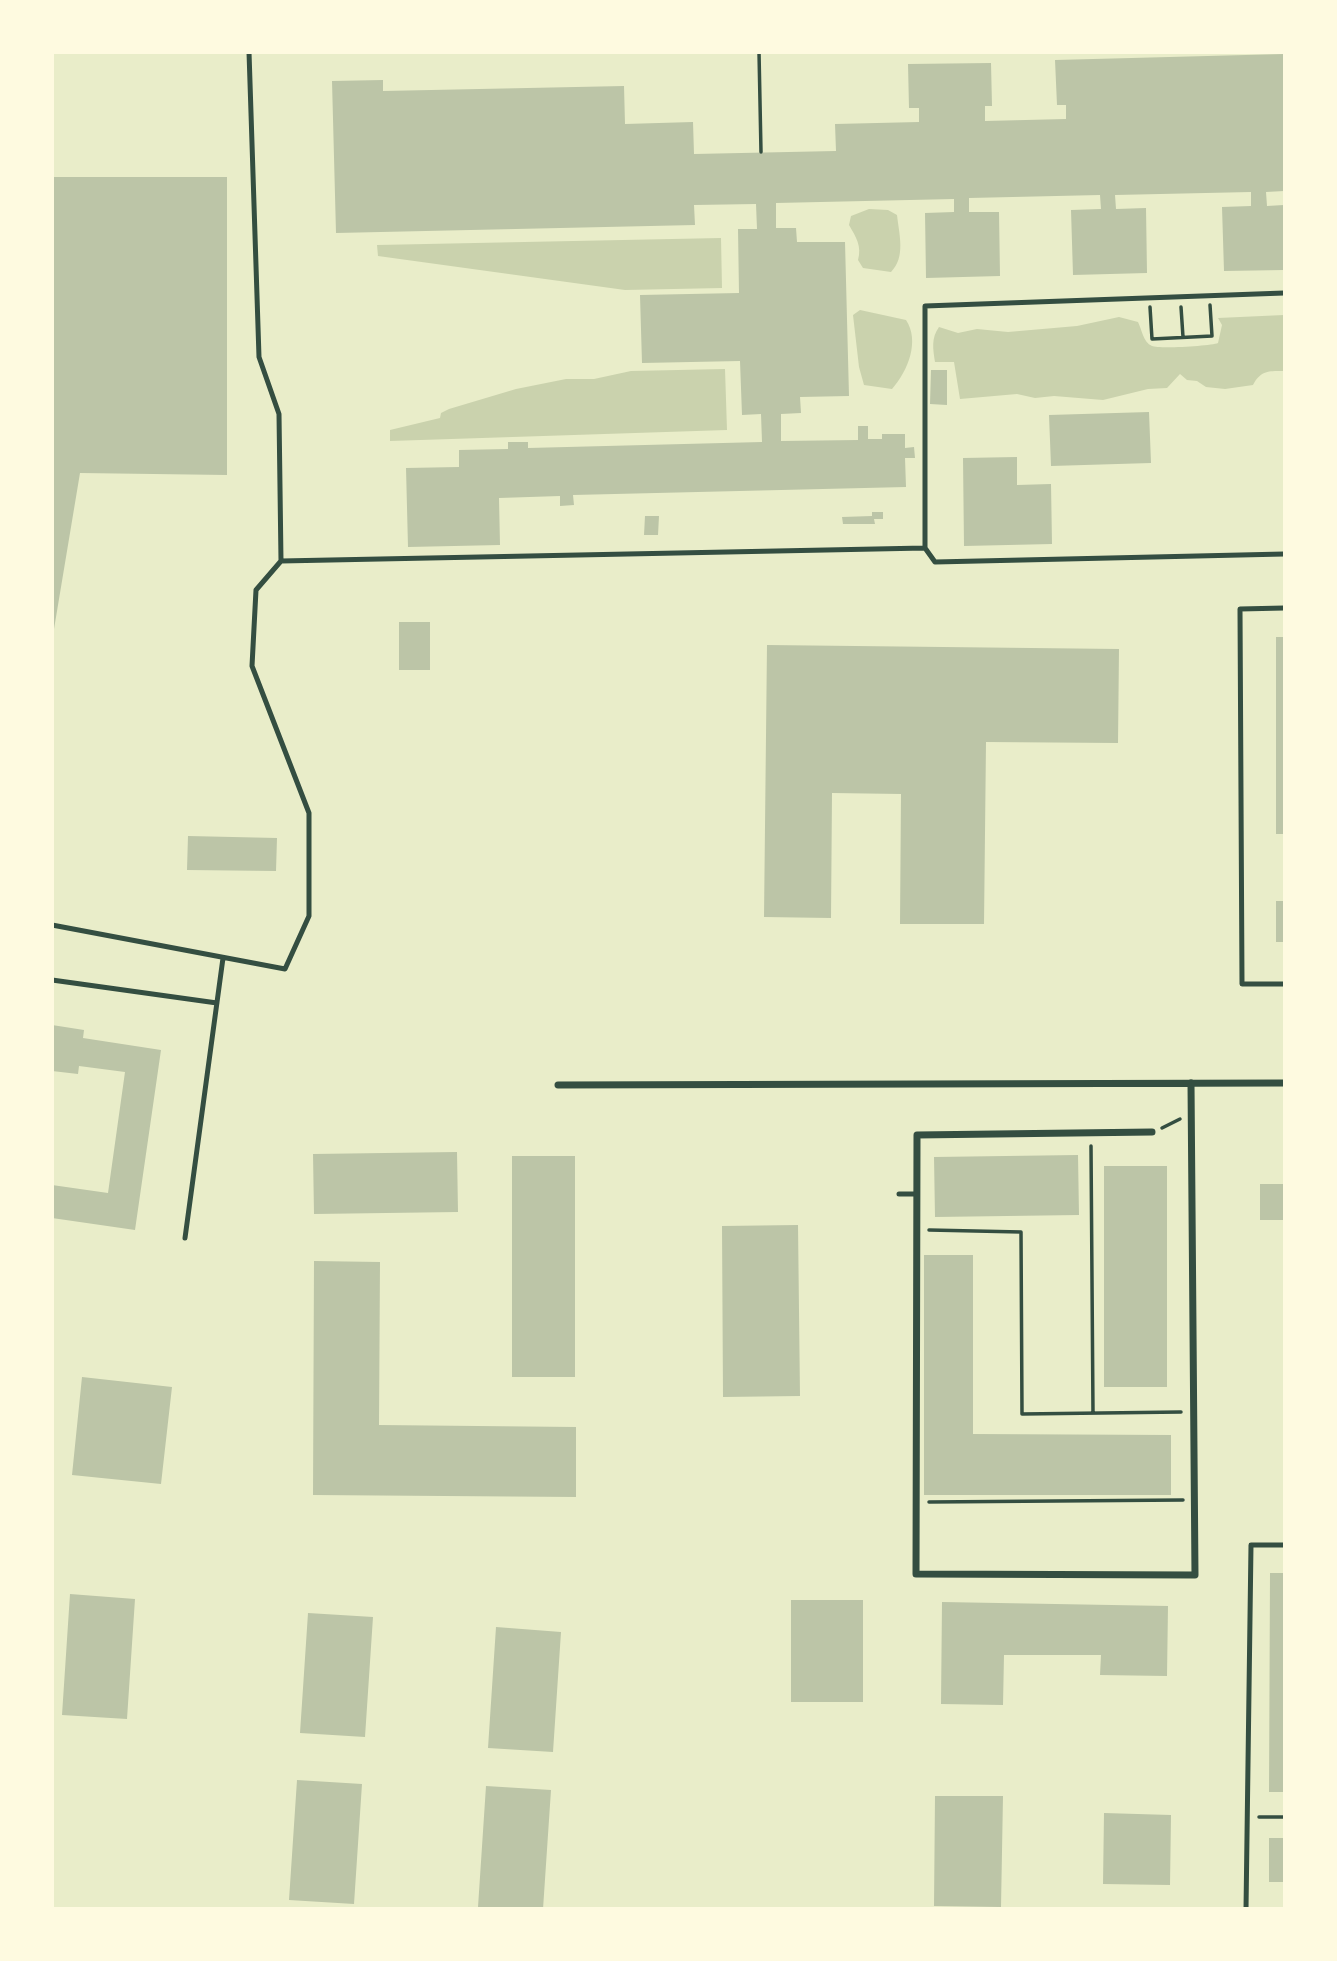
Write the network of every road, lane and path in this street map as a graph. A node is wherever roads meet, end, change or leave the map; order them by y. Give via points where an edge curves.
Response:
1 (249, 52) edge
2 (759, 52) edge
3 (761, 152) dead end
4 (1284, 293) edge
5 (1210, 296) junction
6 (1150, 298) junction
7 (1181, 305) dead end
8 (1183, 337) junction
9 (925, 548) junction
10 (1284, 554) edge
11 (281, 561) junction
12 (1284, 608) edge
13 (52, 925) edge
14 (223, 958) junction
15 (52, 980) edge
16 (1284, 984) edge
17 (217, 1003) junction
18 (1191, 1083) junction
19 (1284, 1083) edge
20 (558, 1085) dead end
21 (1191, 1114) junction
22 (1152, 1132) joint
23 (1091, 1133) junction
24 (899, 1194) dead end
25 (917, 1194) junction
26 (917, 1230) junction
27 (185, 1238) dead end
28 (1194, 1412) junction
29 (1093, 1413) junction
30 (1194, 1500) junction
31 (916, 1502) junction
32 (1284, 1545) edge
33 (1247, 1817) junction
34 (1284, 1817) edge
35 (1246, 1909) edge

1 - 11 lane via 259,357 279,414
2 - 3 path
4 - 5 lane
5 - 6 lane
5 - 8 path via 1212,335
6 - 8 path via 1152,339
6 - 9 lane via 925,306
7 - 8 path
9 - 10 lane via 934,562
9 - 11 lane
11 - 14 lane via 256,590 252,666 309,813 309,916 285,970
12 - 16 lane via 1240,609 1242,984
13 - 14 lane
14 - 17 lane
15 - 17 lane
17 - 27 lane
18 - 19 street
18 - 20 street
18 - 21 street
21 - 22 path
21 - 28 street
22 - 23 street
23 - 25 street via 917,1135
23 - 29 path
24 - 25 lane
25 - 26 street
26 - 29 path via 1021,1232 1022,1413
26 - 31 street
28 - 29 path
28 - 30 street
30 - 31 path
30 - 31 street via 1195,1575 916,1574
32 - 33 lane via 1251,1545
33 - 34 path
33 - 35 lane

